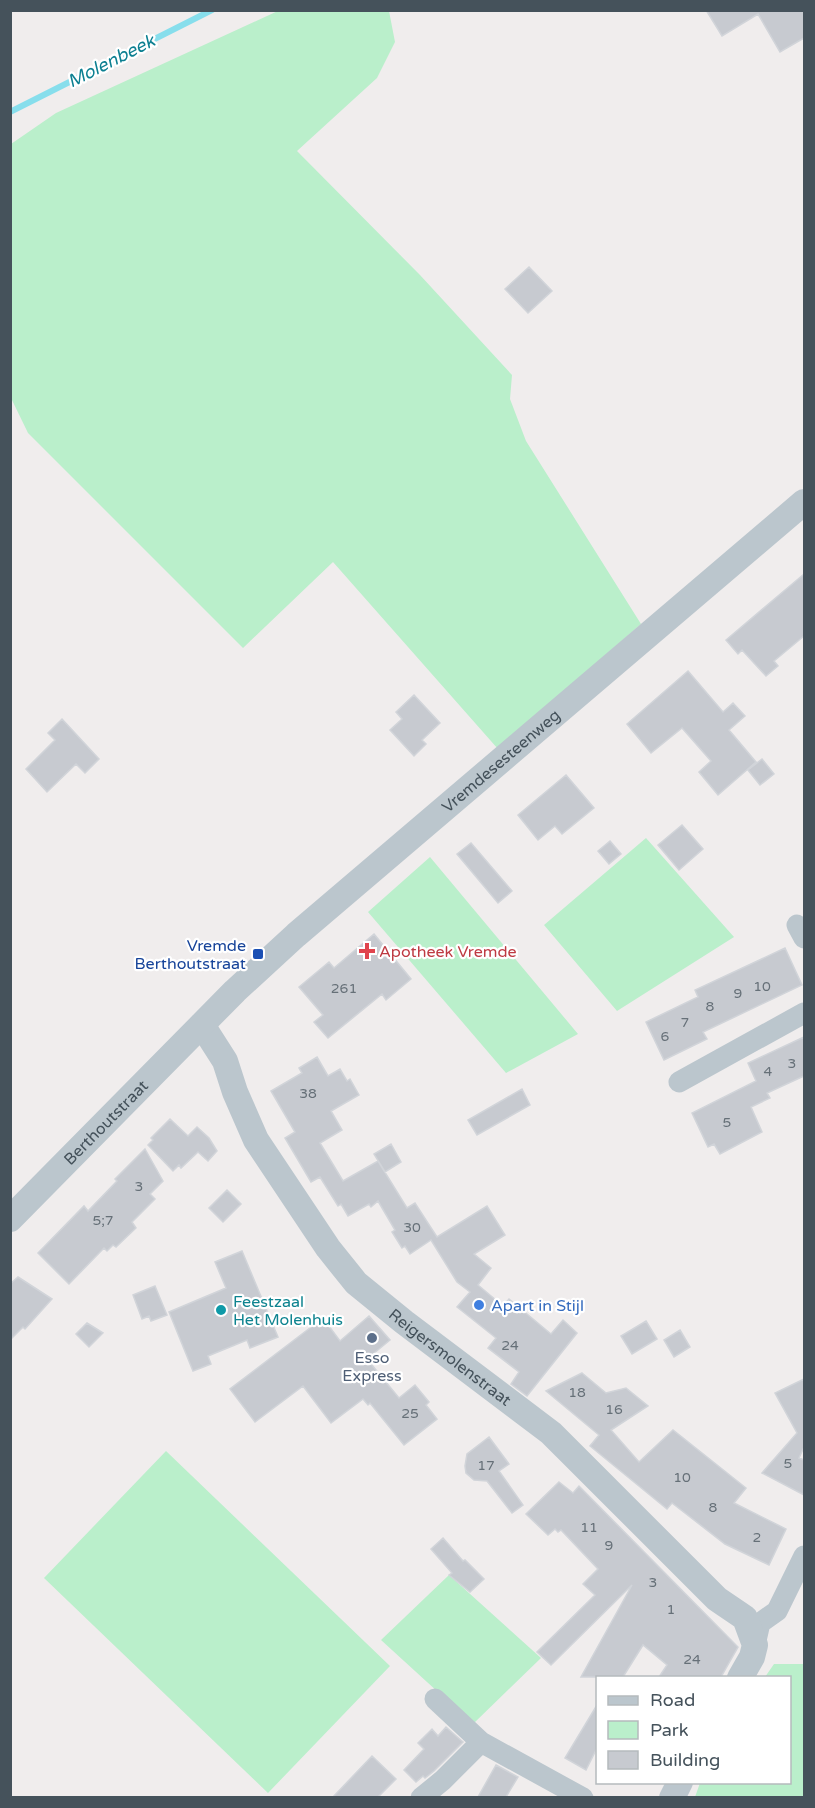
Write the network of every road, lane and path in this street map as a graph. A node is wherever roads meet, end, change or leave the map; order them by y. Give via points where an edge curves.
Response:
1 (804, 502) edge
2 (804, 1013) edge
3 (202, 1024) junction
4 (679, 1082) dead end
5 (10, 1219) edge
6 (804, 1556) edge
7 (755, 1644) junction
8 (741, 1676) edge
9 (435, 1699) dead end
10 (481, 1742) junction
11 (421, 1797) edge
12 (583, 1797) edge

1 - 3 street, Vremdesesteenweg via 296,935
2 - 4 street
3 - 5 street, Berthoutstraat
3 - 7 street, Reigersmolenstraat via 225,1060 256,1140 356,1283 551,1433 717,1599 745,1618
6 - 7 street via 777,1611 760,1623
7 - 8 street
9 - 10 street
10 - 11 street
10 - 12 street

